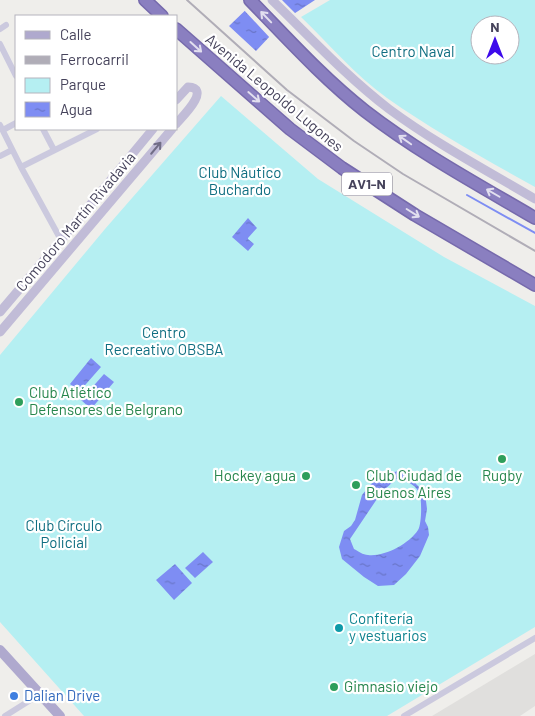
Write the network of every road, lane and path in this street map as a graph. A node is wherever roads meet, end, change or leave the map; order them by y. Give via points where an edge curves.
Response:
1 (145, 0) edge
2 (251, 0) edge
3 (272, 0) edge
4 (161, 15) edge
5 (178, 31) edge
6 (0, 44) edge
7 (15, 74) edge
8 (178, 98) edge
9 (178, 122) edge
10 (15, 123) edge
11 (1, 127) edge
12 (44, 130) edge
13 (95, 130) edge
14 (152, 130) edge
15 (171, 130) edge
16 (12, 150) junction
17 (54, 150) junction
18 (0, 156) edge
19 (21, 167) junction
20 (535, 199) edge
21 (535, 218) edge
22 (73, 225) junction
23 (84, 233) junction
24 (61, 240) junction
25 (535, 285) edge
26 (0, 312) edge
27 (0, 332) edge
28 (535, 638) edge
29 (0, 650) edge
30 (40, 694) junction
31 (6, 716) edge
32 (60, 716) edge
33 (404, 716) edge

1 - 4 highway
21 -> 2 highway via 428,155 379,121 332,82
3 - 20 street via 389,109
5 -> 25 highway, Avenida Leopoldo Lugones / AV1-N via 290,129 342,168
6 - 7 street
8 - 9 street via 188,87 196,90 196,101
10 - 11 street
11 - 16 street
12 - 17 street
13 - 17 street
14 - 22 street, Comodoro Martín Rivadavia
23 -> 15 street, Comodoro Martín Rivadavia
16 - 18 street
16 - 19 street
17 - 19 street
19 - 24 street
22 - 23 street
22 - 24 street, Comodoro Martín Rivadavia
23 - 27 street, Comodoro Martín Rivadavia
24 - 26 street, Comodoro Martín Rivadavia
28 - 33 street
29 - 30 main road
30 - 31 street
30 - 32 main road

